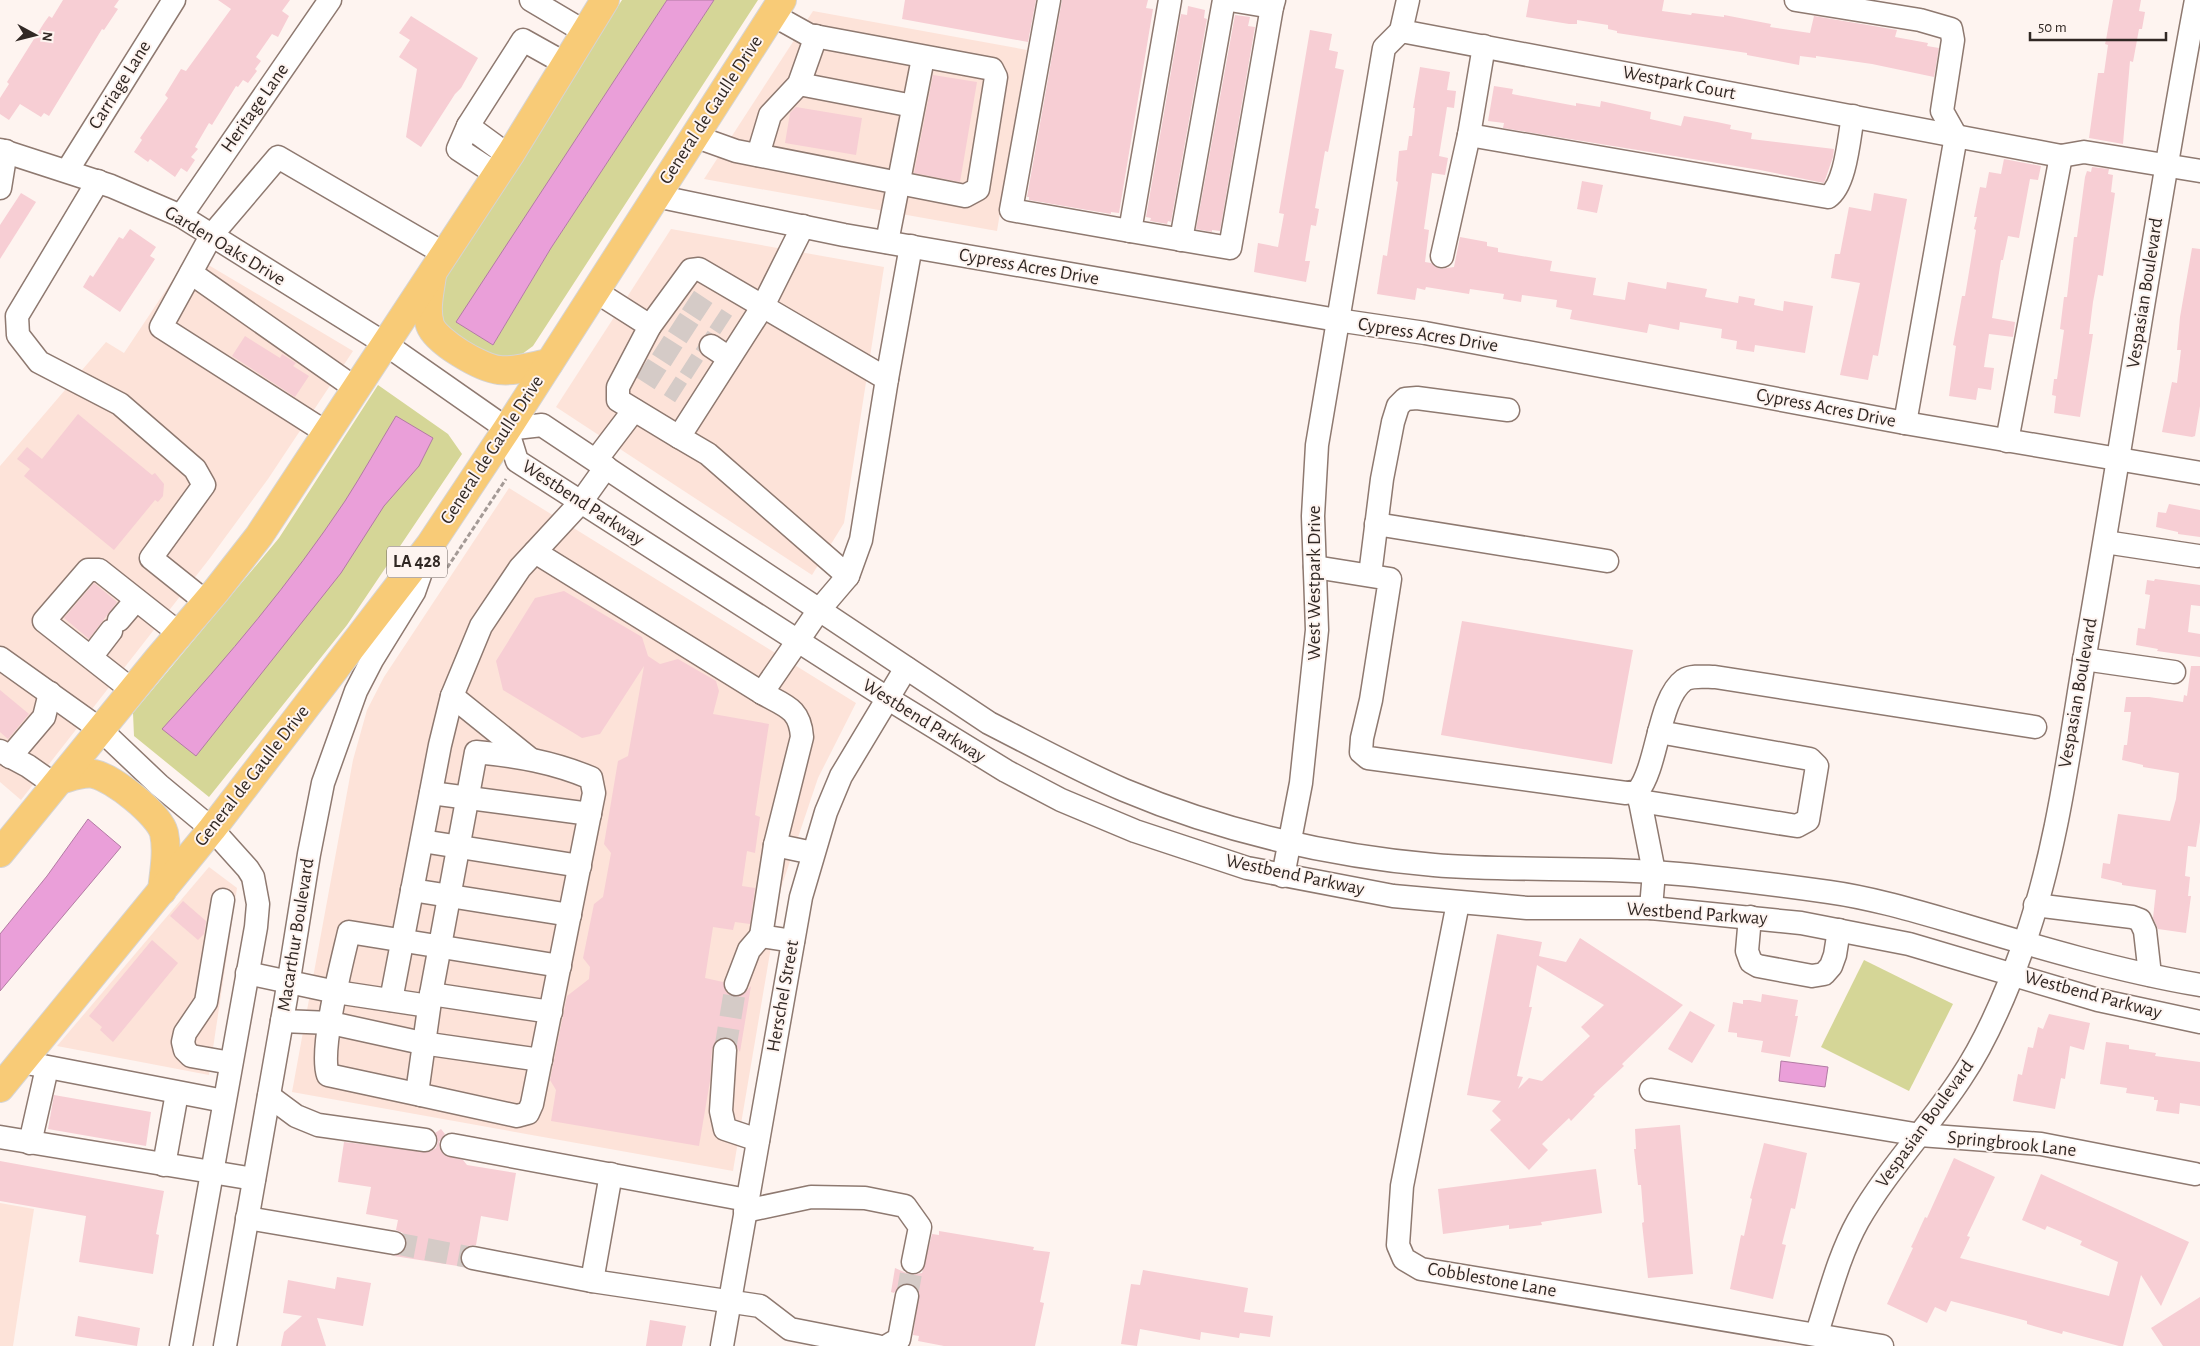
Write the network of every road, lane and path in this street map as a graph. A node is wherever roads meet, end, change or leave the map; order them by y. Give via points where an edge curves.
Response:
1 (174, 0) edge
2 (330, 0) edge
3 (532, 0) edge
4 (605, 0) edge
5 (1049, 0) edge
6 (1170, 0) edge
7 (1224, 0) edge
8 (1230, 0) edge
9 (1408, 0) edge
10 (1796, 0) edge
11 (2196, 0) edge
12 (1273, 4) edge
13 (777, 7) edge
14 (1401, 31) junction
15 (586, 32) junction
16 (816, 36) junction
17 (1484, 46) junction
18 (923, 58) junction
19 (566, 64) junction
20 (799, 84) junction
21 (914, 106) junction
22 (1853, 116) junction
23 (1469, 135) junction
24 (694, 136) junction
25 (1956, 136) junction
26 (3, 150) edge
27 (758, 155) junction
28 (2061, 156) junction
29 (503, 165) junction
30 (2165, 165) junction
31 (67, 170) junction
32 (2200, 171) edge
33 (98, 181) junction
34 (898, 183) junction
35 (0, 188) edge
36 (656, 196) junction
37 (180, 216) junction
38 (803, 226) junction
39 (1130, 231) junction
40 (212, 236) junction
41 (1181, 240) junction
42 (887, 242) junction
43 (911, 246) junction
44 (1442, 256) dead end
45 (438, 261) junction
46 (191, 273) junction
47 (595, 291) junction
48 (762, 306) junction
49 (1337, 320) junction
50 (657, 328) junction
51 (384, 343) junction
52 (549, 363) junction
53 (887, 379) junction
54 (355, 388) junction
55 (634, 410) junction
56 (1508, 410) dead end
57 (1904, 423) junction
58 (507, 430) junction
59 (327, 433) junction
60 (679, 437) junction
61 (2007, 441) junction
62 (2118, 460) junction
63 (601, 464) junction
64 (2200, 473) edge
65 (506, 479) dead end
66 (581, 502) junction
67 (1376, 524) junction
68 (2104, 542) junction
69 (430, 545) junction
70 (535, 552) junction
71 (2198, 556) dead end
72 (1607, 561) dead end
73 (1315, 567) junction
74 (1370, 575) junction
75 (848, 576) junction
76 (440, 579) dead end
77 (136, 600) junction
78 (206, 602) junction
79 (820, 610) junction
80 (180, 634) junction
81 (797, 641) junction
82 (91, 657) junction
83 (0, 658) edge
84 (2084, 659) junction
85 (906, 668) junction
86 (2174, 672) dead end
87 (132, 690) junction
88 (50, 693) junction
89 (762, 693) junction
90 (452, 696) junction
91 (887, 698) junction
92 (2034, 727) dead end
93 (100, 730) junction
94 (1659, 732) junction
95 (440, 745) junction
96 (476, 752) junction
97 (5, 754) edge
98 (529, 758) junction
99 (57, 783) junction
100 (431, 793) junction
101 (1639, 796) junction
102 (468, 798) junction
103 (590, 814) junction
104 (212, 829) junction
105 (4, 839) edge
106 (422, 841) junction
107 (1291, 842) junction
108 (775, 844) junction
109 (458, 848) junction
110 (813, 854) junction
111 (580, 866) junction
112 (1654, 872) junction
113 (1283, 876) junction
114 (162, 890) junction
115 (412, 890) junction
116 (449, 897) junction
117 (223, 900) dead end
118 (1458, 903) junction
119 (2035, 905) junction
120 (1651, 908) junction
121 (570, 915) junction
122 (1750, 916) junction
123 (1839, 930) junction
124 (761, 936) junction
125 (402, 940) junction
126 (793, 940) junction
127 (2025, 942) junction
128 (440, 947) junction
129 (560, 966) junction
130 (247, 973) junction
131 (2013, 974) junction
132 (2150, 975) junction
133 (289, 981) junction
134 (736, 984) tunnel mouth
135 (2200, 985) edge
136 (336, 992) junction
137 (391, 1000) junction
138 (430, 1000) junction
139 (551, 1012) junction
140 (282, 1021) junction
141 (2200, 1022) edge
142 (331, 1024) junction
143 (422, 1043) junction
144 (724, 1050) tunnel mouth
145 (541, 1060) junction
146 (22, 1062) junction
147 (231, 1063) junction
148 (48, 1068) junction
149 (0, 1088) edge
150 (1651, 1090) dead end
151 (177, 1092) junction
152 (421, 1095) junction
153 (269, 1096) junction
154 (224, 1101) junction
155 (1920, 1135) junction
156 (0, 1137) edge
157 (425, 1140) dead end
158 (758, 1140) junction
159 (30, 1143) junction
160 (452, 1145) dead end
161 (164, 1165) junction
162 (212, 1172) junction
163 (611, 1174) junction
164 (2194, 1174) dead end
165 (254, 1179) junction
166 (746, 1206) junction
167 (247, 1218) junction
168 (394, 1243) tunnel mouth
169 (474, 1258) tunnel mouth
170 (913, 1262) tunnel mouth
171 (592, 1281) junction
172 (907, 1296) tunnel mouth
173 (730, 1302) junction
174 (1817, 1334) junction
175 (182, 1346) edge
176 (225, 1346) edge
177 (722, 1346) edge
178 (877, 1346) edge
179 (887, 1346) edge
180 (1882, 1346) edge

1 - 31 street, Carriage Lane
2 - 37 street, Heritage Lane
3 - 15 street
4 - 15 main road
5 - 39 street via 1011,210
6 - 39 street
7 - 41 street
8 - 12 street
9 - 14 street
10 - 25 street via 1920,20 1951,29 1953,40 1942,111
11 - 30 street, Vespasian Boulevard
12 - 41 street via 1230,248
13 - 16 street via 809,35
13 - 24 main road, General de Gaulle Drive / LA 428
14 - 17 street, Westpark Court
14 - 49 street via 1384,48
15 - 19 main road
16 - 18 street
16 - 20 street
17 - 22 street, Westpark Court
17 - 23 street
18 - 21 street
18 - 34 street via 985,67 996,77 978,189 965,196
19 - 29 main road
19 - 29 street via 523,40 468,126
20 - 21 street
20 - 27 street via 770,115
21 - 34 street
22 - 23 street via 1841,178 1836,192 1828,197
22 - 25 street, Westpark Court
23 - 44 street
24 - 27 street
24 - 36 main road, General de Gaulle Drive / LA 428
25 - 28 street, Westpark Court
25 - 57 street
26 - 31 street, Garden Oaks Drive
26 - 35 street
27 - 34 street
28 - 30 street, Westpark Court via 2084,152
28 - 61 street
29 - 45 main road
30 - 32 street, Westpark Court
30 - 62 street, Vespasian Boulevard
31 - 33 street, Garden Oaks Drive
33 - 37 street, Garden Oaks Drive
33 - 78 street via 17,316 18,336 40,362 120,404 195,469 204,485 151,558
34 - 42 street
36 - 38 street, Cypress Acres Drive
36 - 47 main road, General de Gaulle Drive / LA 428
37 - 40 street, Garden Oaks Drive
38 - 42 street, Cypress Acres Drive
38 - 48 street
39 - 41 street
40 - 45 street via 278,157
40 - 46 street
40 - 51 street, Garden Oaks Drive
42 - 43 street, Cypress Acres Drive
43 - 49 street, Cypress Acres Drive
43 - 53 street
45 - 51 main road
45 - 52 main road via 428,306 430,326 442,342 499,370
46 - 54 street
46 - 59 street via 161,327
47 - 50 street
47 - 52 main road, General de Gaulle Drive / LA 428
48 - 50 street via 699,269 691,270 682,295
48 - 53 street
48 - 60 street via 734,331 705,375 690,399
49 - 57 street, Cypress Acres Drive via 1425,332
49 - 73 street, West Westpark Drive via 1317,445 1313,516
50 - 55 street via 637,365 618,387 618,400
51 - 54 main road
51 - 58 street
52 - 58 main road, General de Gaulle Drive / LA 428
53 - 75 street via 862,540
54 - 59 main road
55 - 60 street
55 - 63 street
56 - 67 street via 1405,399 1398,406 1393,422
57 - 61 street, Cypress Acres Drive
58 - 63 street, Westbend Parkway via 542,424
58 - 66 street, Westbend Parkway via 517,461
58 - 69 main road, General de Gaulle Drive / LA 428
59 - 78 main road via 259,536
60 - 75 street via 708,454
61 - 62 street, Cypress Acres Drive
62 - 64 street, Cypress Acres Drive
62 - 68 street, Vespasian Boulevard
63 - 66 street
63 - 79 street, Westbend Parkway
65 - 76 path
66 - 70 street
66 - 81 street, Westbend Parkway
67 - 72 street
67 - 74 street
68 - 71 street
68 - 84 street, Vespasian Boulevard
69 - 104 main road, General de Gaulle Drive / LA 428
69 - 133 street, Macarthur Boulevard via 414,592 356,691 323,783
70 - 89 street
70 - 90 street via 520,568 481,626
73 - 74 street
73 - 107 street, West Westpark Drive via 1317,630 1307,739
74 - 101 street via 1390,579 1362,738 1361,752 1368,758
75 - 79 street
77 - 80 street
77 - 82 street
77 - 82 street via 99,570 88,570 44,621
78 - 80 main road
79 - 81 street
79 - 85 street, Westbend Parkway
80 - 87 main road
81 - 89 street
81 - 91 street, Westbend Parkway
82 - 87 street
83 - 88 street
84 - 86 street
84 - 119 street, Vespasian Boulevard via 2053,841
85 - 91 street, Herschel Street
85 - 107 street, Westbend Parkway via 989,723 1125,790 1235,828
87 - 93 main road
88 - 93 street
88 - 97 street via 44,717
89 - 108 street via 793,712 801,722 802,737
90 - 95 street
90 - 98 street
91 - 110 street, Herschel Street via 841,776
91 - 113 street, Westbend Parkway via 1006,771 1061,800 1135,832 1247,868
92 - 94 street via 1715,677 1694,677 1684,680 1671,698
93 - 99 main road
93 - 104 street
94 - 101 street
94 - 101 street via 1810,759 1817,766 1808,820 1797,826
95 - 96 street
95 - 100 street
96 - 98 street
96 - 102 street
97 - 99 street
98 - 103 street via 591,778 594,792
99 - 105 main road
99 - 114 main road via 87,774 110,780 154,815 163,830 167,850
100 - 102 street
100 - 106 street
101 - 112 street
102 - 103 street
102 - 109 street
103 - 111 street
104 - 114 main road, General de Gaulle Drive / LA 428
104 - 130 street via 248,869 256,887 256,927
106 - 109 street
106 - 115 street
107 - 112 street, Westbend Parkway via 1434,865
107 - 113 street, West Westpark Drive
108 - 110 street
108 - 124 street
109 - 111 street
109 - 116 street
110 - 126 street, Herschel Street
111 - 121 street
112 - 120 street
112 - 127 street, Westbend Parkway via 1838,894 1922,912
113 - 118 street, Westbend Parkway via 1393,896
114 - 146 main road, General de Gaulle Drive / LA 428
115 - 116 street
115 - 125 street
116 - 121 street
116 - 128 street
117 - 147 street via 206,1002 185,1033 183,1042 184,1050 192,1056
118 - 120 street, Westbend Parkway via 1528,908
118 - 174 street, Cobblestone Lane via 1402,1186 1398,1245 1404,1259 1421,1269
119 - 127 street, Vespasian Boulevard
119 - 132 street via 2140,920 2145,931
120 - 122 street, Westbend Parkway
121 - 129 street
122 - 123 street, Westbend Parkway
122 - 123 street via 1748,951 1751,962 1812,976 1824,974 1832,966
123 - 131 street, Westbend Parkway via 1909,944
124 - 126 street
124 - 134 street via 749,950
125 - 128 street
125 - 136 street via 349,932
125 - 137 street
126 - 158 street, Herschel Street
127 - 131 street, Vespasian Boulevard
127 - 132 street, Westbend Parkway
128 - 129 street
128 - 138 street
129 - 139 street
130 - 133 street
130 - 147 street
131 - 141 street, Westbend Parkway via 2098,1000
131 - 155 street, Vespasian Boulevard via 1988,1031 1962,1077
132 - 135 street, Westbend Parkway
133 - 136 street
133 - 140 street, Macarthur Boulevard
136 - 137 street
136 - 142 street
137 - 138 street
138 - 139 street
138 - 143 street
139 - 145 street
140 - 142 street
140 - 153 street, Macarthur Boulevard
142 - 143 street
142 - 152 street via 325,1065 328,1075
143 - 145 street
143 - 152 street via 418,1086
144 - 158 street via 721,1111 726,1129
145 - 152 street via 528,1113 517,1116
146 - 148 street
146 - 149 main road, General de Gaulle Drive / LA 428
147 - 154 street
148 - 151 street
148 - 159 street
150 - 155 street, Springbrook Lane
151 - 154 street
151 - 161 street
153 - 157 street via 296,1116 318,1125
153 - 165 street, Macarthur Boulevard
154 - 162 street
155 - 164 street, Springbrook Lane via 2041,1144
155 - 174 street, Vespasian Boulevard via 1885,1178 1856,1224
156 - 159 street
158 - 166 street, Herschel Street
159 - 161 street
160 - 163 street
161 - 162 street
162 - 165 street
162 - 175 street
163 - 166 street
163 - 171 street
165 - 167 street, Macarthur Boulevard
166 - 170 street via 811,1197 866,1198 904,1206 920,1227
166 - 173 street, Herschel Street
167 - 168 street
167 - 176 street, Macarthur Boulevard
169 - 171 street
171 - 173 street
172 - 179 street via 899,1339
173 - 177 street, Herschel Street
173 - 178 street via 760,1306 790,1329
174 - 180 street, Cobblestone Lane

